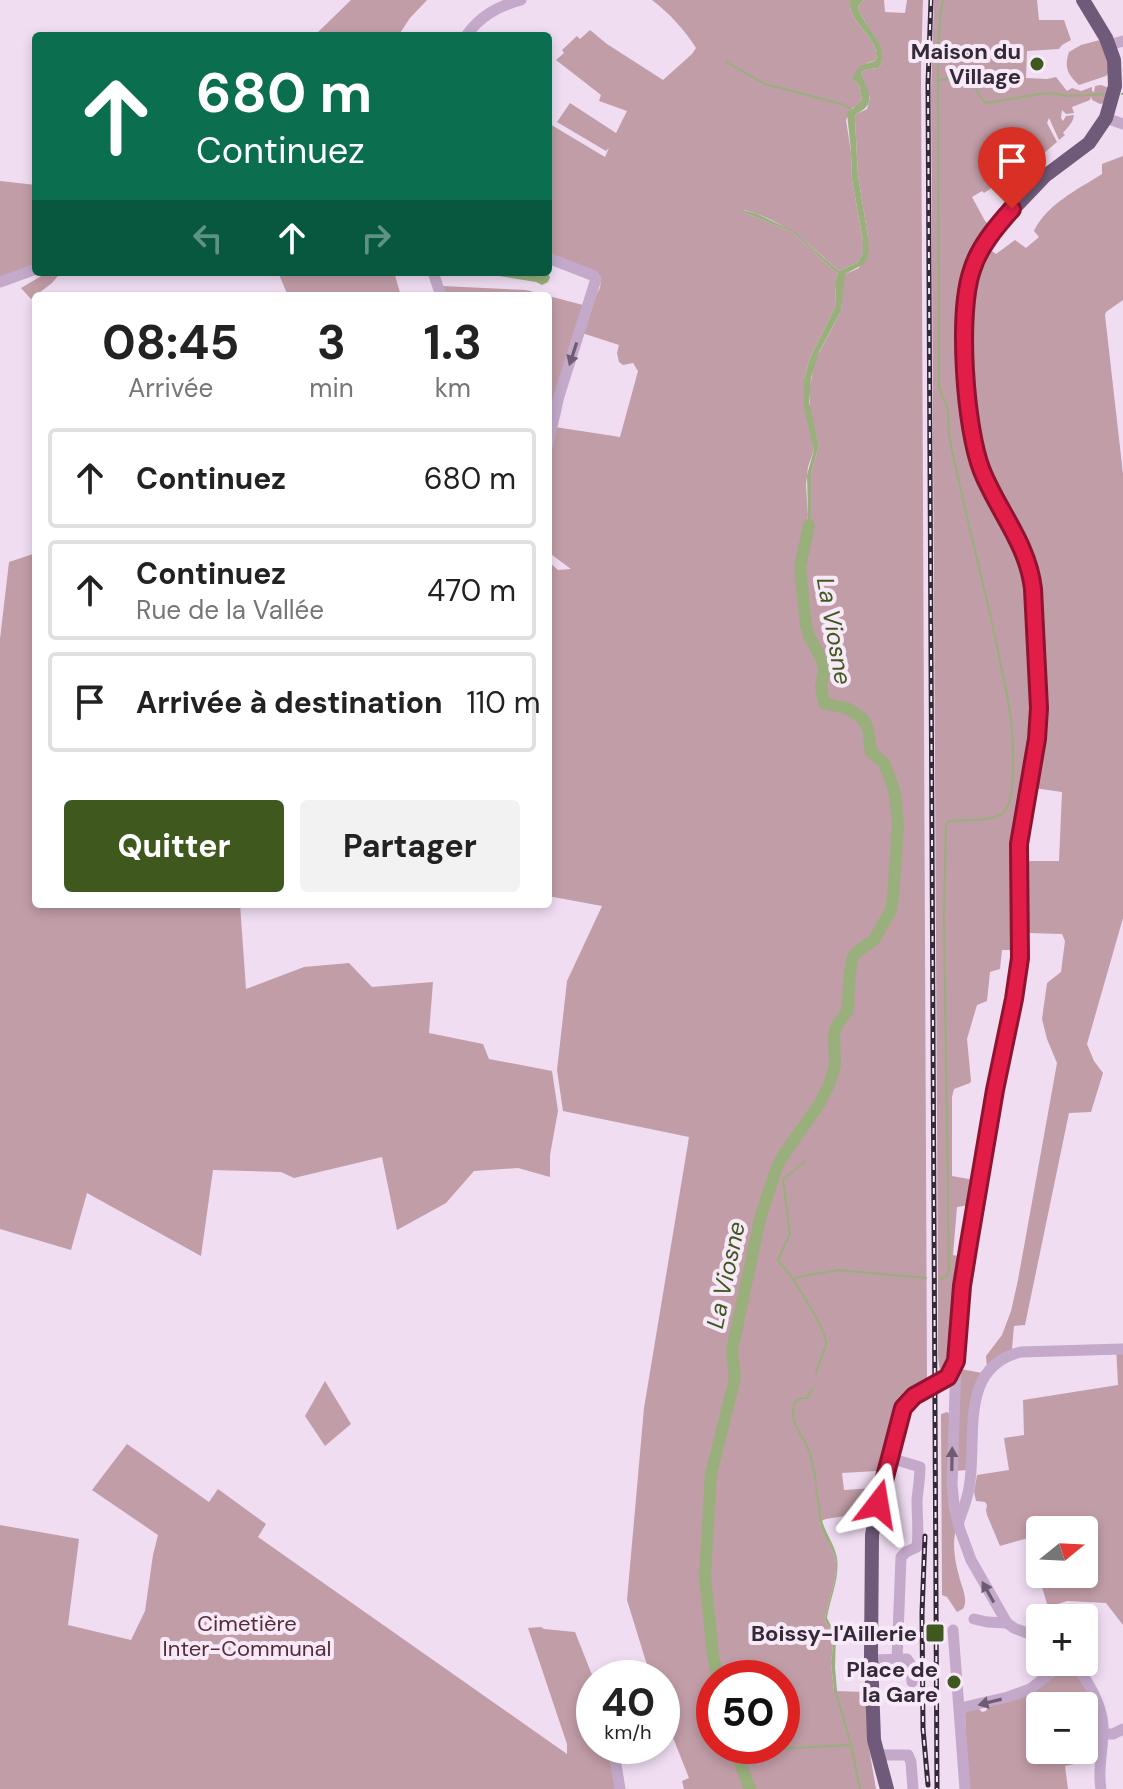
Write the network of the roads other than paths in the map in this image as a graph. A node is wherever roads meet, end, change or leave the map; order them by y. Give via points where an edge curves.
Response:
1 (521, 0) edge
2 (1083, 0) edge
3 (470, 32) edge
4 (1116, 43) edge
5 (1119, 64) edge
6 (1104, 122) junction
7 (1123, 124) edge
8 (552, 260) edge
9 (32, 270) edge
10 (0, 282) edge
11 (552, 427) edge
12 (1122, 1349) edge
13 (956, 1361) junction
14 (941, 1381) junction
15 (955, 1393) junction
16 (890, 1458) junction
17 (958, 1525) junction
18 (974, 1619) dead end
19 (1007, 1623) junction
20 (953, 1630) dead end
21 (1026, 1633) edge
22 (871, 1660) junction
23 (897, 1660) junction
24 (1047, 1676) edge
25 (1083, 1676) edge
26 (912, 1682) dead end
27 (960, 1708) junction
28 (1123, 1729) edge
29 (1102, 1734) junction
30 (876, 1755) junction
31 (616, 1764) edge
32 (620, 1789) edge
33 (887, 1789) edge
34 (913, 1789) edge
35 (965, 1789) edge
36 (1101, 1789) edge

1 - 3 street via 486,14
2 - 4 main road
4 - 5 main road
5 - 6 main road
6 - 7 street
6 - 13 main road via 1017,203 973,267 966,291 966,376 975,449 1032,579 1039,708 1019,844 1020,958 962,1286
8 -> 11 street via 596,279
9 - 10 street
12 - 17 street via 1021,1352 1009,1355 984,1376 975,1394 969,1488
13 - 14 main road
13 - 15 street
14 - 15 street via 951,1384
14 - 16 main road via 906,1404
17 -> 15 street via 952,1484
16 - 22 main road via 872,1535
16 - 23 street via 920,1467 917,1547 901,1557
19 -> 17 street via 971,1560
18 - 19 street
19 - 21 street
20 - 27 street
22 - 23 street
22 - 30 main road
23 - 26 street via 909,1660
24 -> 27 street via 1030,1689
25 - 29 street via 1098,1702
27 - 35 street
28 - 29 street
29 - 36 street
30 - 33 main road
30 - 34 street via 908,1755
31 - 32 street

